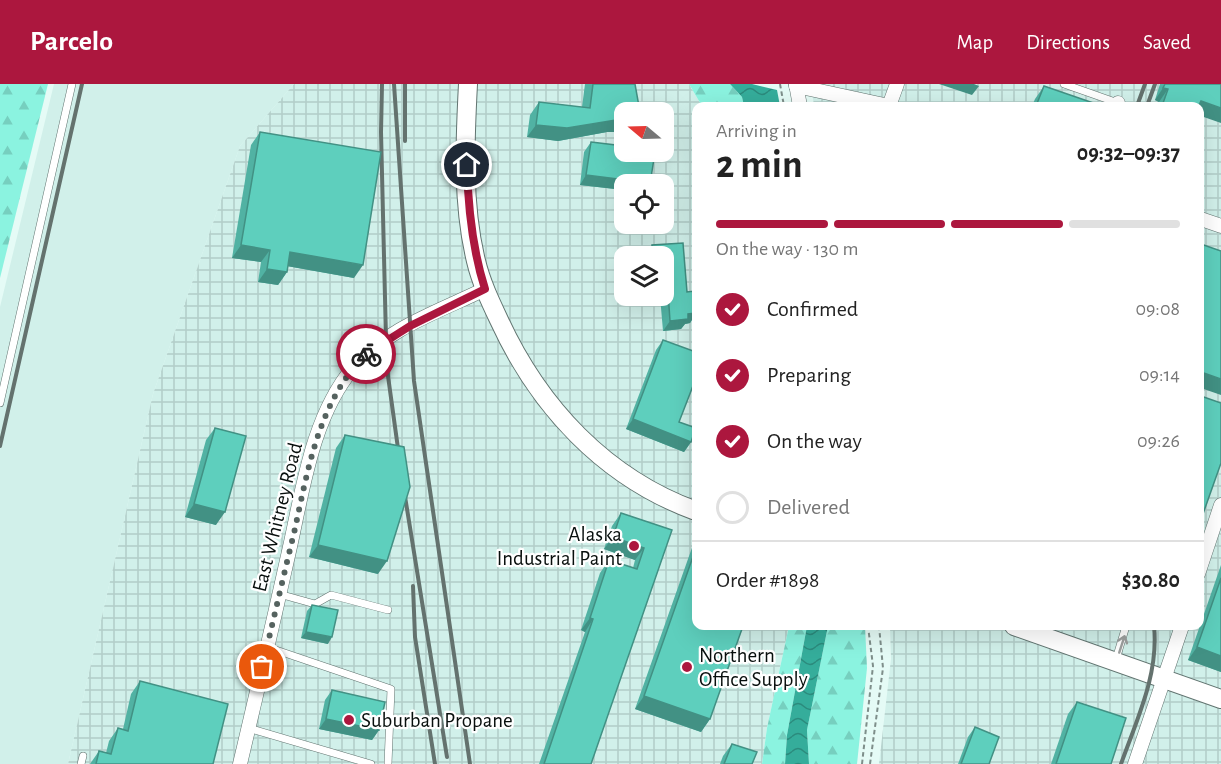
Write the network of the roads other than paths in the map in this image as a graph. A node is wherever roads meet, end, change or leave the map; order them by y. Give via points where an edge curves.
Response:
1 (72, 84) edge
2 (468, 84) edge
3 (897, 84) edge
4 (1064, 84) edge
5 (796, 85) edge
6 (799, 102) edge
7 (871, 102) edge
8 (890, 102) edge
9 (1110, 102) edge
10 (1204, 220) edge
11 (1221, 226) edge
12 (485, 289) junction
13 (0, 403) edge
14 (1221, 505) edge
15 (692, 509) edge
16 (1204, 556) edge
17 (279, 594) junction
18 (388, 610) dead end
19 (1040, 630) edge
20 (1125, 630) edge
21 (1181, 630) edge
22 (267, 647) junction
23 (1115, 662) junction
24 (1164, 680) junction
25 (1221, 699) edge
26 (248, 728) junction
27 (240, 764) edge
28 (371, 764) edge
29 (388, 764) edge
30 (1135, 764) edge

1 - 13 lane
2 - 12 street via 470,223
3 - 8 street
4 - 9 lane
5 - 6 street
5 - 7 street
10 - 11 street
12 - 15 street via 519,360 563,421 618,471 657,495
12 - 17 street, East Whitney Road via 386,339 354,367 339,387 317,439
14 - 16 street
17 - 18 lane via 315,604 331,595
17 - 22 street, East Whitney Road
19 - 23 street
23 -> 20 lane
21 - 24 street
22 - 26 street, East Whitney Road
22 - 29 lane via 391,689
23 - 24 street
24 - 25 street
24 - 30 street
26 - 27 street, East Whitney Road
26 - 28 lane

